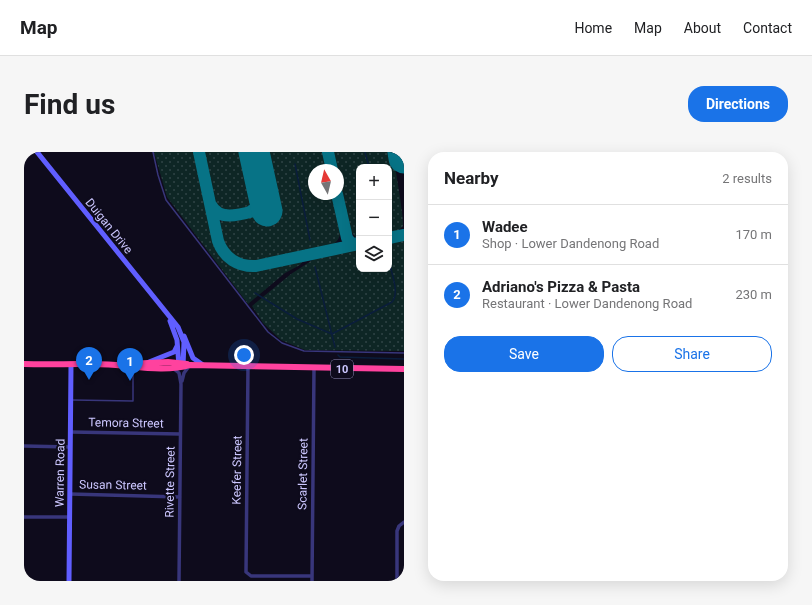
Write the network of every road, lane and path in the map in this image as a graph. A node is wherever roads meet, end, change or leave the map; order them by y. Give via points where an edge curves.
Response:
1 (36, 152) edge
2 (153, 152) edge
3 (166, 313) junction
4 (178, 327) junction
5 (178, 346) junction
6 (404, 353) edge
7 (148, 362) junction
8 (24, 364) edge
9 (71, 365) junction
10 (115, 365) junction
11 (181, 365) junction
12 (190, 365) junction
13 (203, 366) junction
14 (248, 366) junction
15 (133, 367) junction
16 (170, 368) junction
17 (314, 368) junction
18 (404, 369) edge
19 (181, 384) junction
20 (71, 400) junction
21 (70, 432) junction
22 (180, 434) junction
23 (24, 446) edge
24 (70, 447) junction
25 (70, 494) junction
26 (180, 497) junction
27 (24, 516) edge
28 (70, 517) junction
29 (404, 522) edge
30 (312, 579) edge
31 (69, 581) edge
32 (179, 581) edge
33 (397, 581) edge

1 - 3 main road, Duigan Drive
2 - 6 lane via 166,200 268,332 282,343 304,351
3 - 4 main road, Duigan Drive
3 - 5 main road, Duigan Drive
4 - 11 main road, Duigan Drive via 184,342
4 - 13 main road via 186,338 193,358
5 - 7 main road via 174,352
5 - 11 main road, Duigan Drive
7 - 10 highway, 10
7 - 11 highway, 10
8 - 9 highway, 10
9 - 10 highway, 10
9 - 20 main road, Warren Road
10 - 15 highway, 10
11 - 12 highway, 10
11 - 16 highway, 10
12 - 13 highway, 10
12 - 19 street, Rivette Street
13 - 14 highway, 10
14 - 17 highway, 10
14 - 30 street, Keefer Street via 247,573 251,576
15 - 16 highway, 10
15 - 20 lane via 133,401
16 - 19 street via 176,369 179,373
17 - 18 highway, 10
17 - 30 street, Scarlet Street
19 - 22 street, Rivette Street
20 - 21 main road, Warren Road
21 - 22 street, Temora Street
21 - 24 main road, Warren Road
22 - 26 street, Rivette Street
23 - 24 street
24 - 25 main road, Warren Road
25 - 26 street, Susan Street
25 - 28 main road, Warren Road
26 - 32 street, Rivette Street
27 - 28 street
28 - 31 main road, Warren Road
29 - 33 street via 398,531

